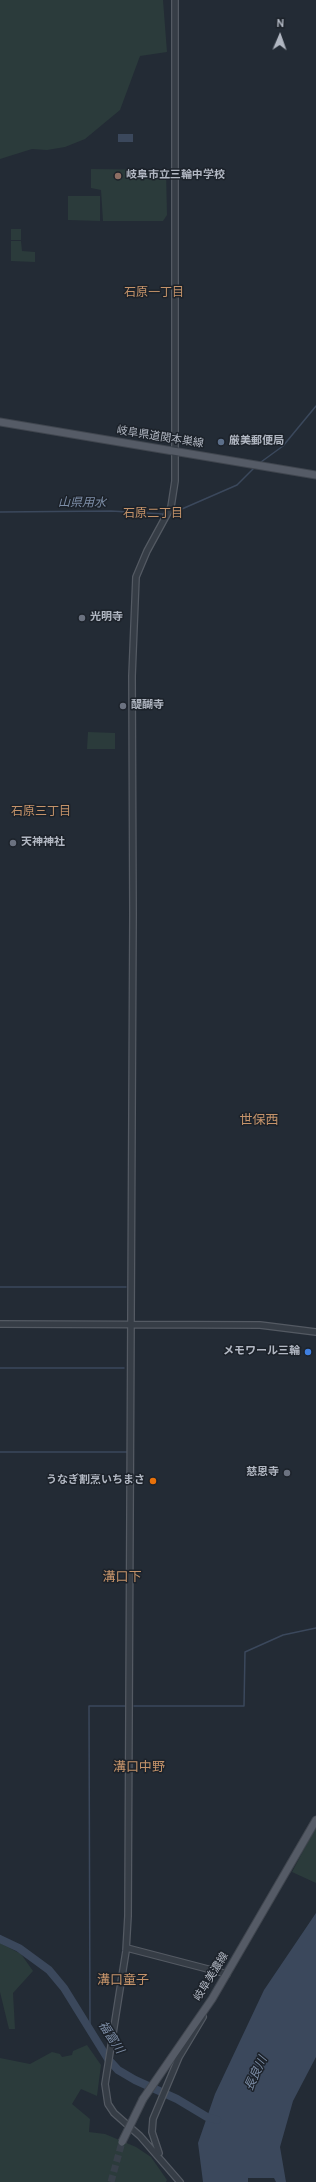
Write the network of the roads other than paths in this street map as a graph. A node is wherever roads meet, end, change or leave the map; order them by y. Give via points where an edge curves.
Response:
1 (175, 0) edge
2 (0, 422) edge
3 (175, 452) junction
4 (316, 475) edge
5 (0, 1324) edge
6 (131, 1324) junction
7 (316, 1332) edge
8 (316, 1820) edge
9 (127, 1948) junction
10 (227, 1974) junction
11 (212, 1999) junction
12 (140, 2136) junction
13 (122, 2142) tunnel mouth
14 (154, 2142) junction
15 (162, 2159) junction
16 (180, 2182) edge

1 - 3 street
2 - 3 main road, 岐阜県道関本巣線
3 - 4 main road, 岐阜県道関本巣線
3 - 6 street via 175,481 171,507 147,551 135,582 132,676
5 - 6 street
6 - 7 street via 260,1325
6 - 9 street
8 - 10 main road, 岐阜美濃線
9 - 10 street
9 - 12 street via 107,2069 106,2093 108,2104 123,2122
10 - 11 main road, 岐阜美濃線
11 - 13 main road, 岐阜美濃線, bridge via 158,2076 132,2118
11 - 14 street via 179,2057 157,2108 152,2125
12 - 14 street
12 - 15 street
14 - 15 street
15 - 16 street

